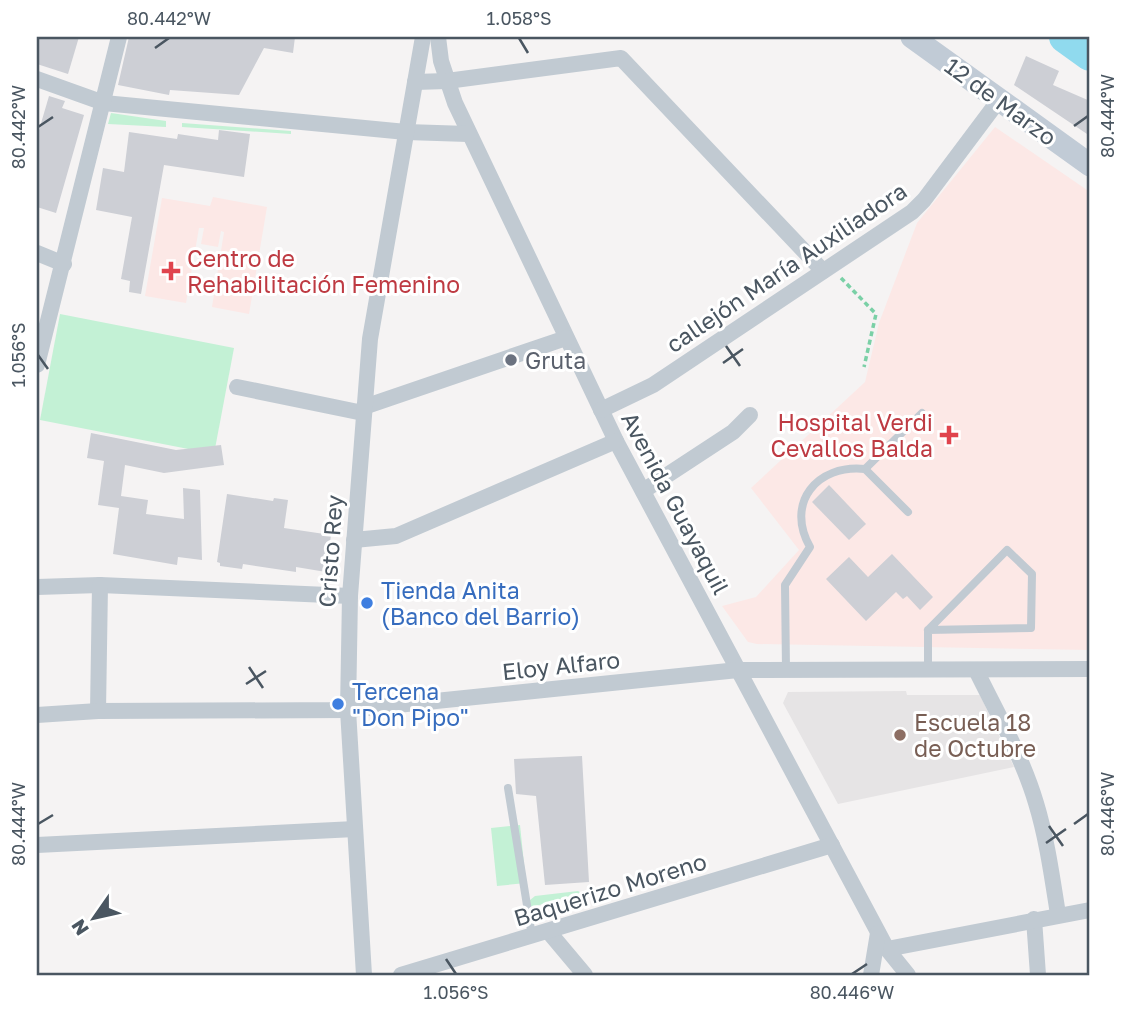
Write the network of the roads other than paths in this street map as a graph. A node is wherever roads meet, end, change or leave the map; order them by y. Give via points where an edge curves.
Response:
1 (119, 37) edge
2 (423, 37) edge
3 (438, 37) edge
4 (912, 37) edge
5 (37, 79) edge
6 (447, 81) junction
7 (415, 82) junction
8 (999, 100) junction
9 (104, 103) junction
10 (406, 132) junction
11 (468, 134) junction
12 (1090, 165) edge
13 (37, 253) edge
14 (64, 264) junction
15 (827, 269) junction
16 (568, 341) junction
17 (37, 365) edge
18 (237, 387) dead end
19 (363, 410) junction
20 (601, 410) junction
21 (922, 413) dead end
22 (750, 415) dead end
23 (616, 441) junction
24 (865, 469) junction
25 (643, 491) junction
26 (908, 512) dead end
27 (354, 540) junction
28 (100, 584) junction
29 (37, 587) edge
30 (350, 596) junction
31 (928, 630) junction
32 (1090, 669) edge
33 (738, 670) junction
34 (786, 670) junction
35 (928, 670) junction
36 (976, 670) junction
37 (348, 710) junction
38 (98, 711) junction
39 (37, 715) edge
40 (508, 788) dead end
41 (355, 829) junction
42 (37, 845) edge
43 (832, 845) junction
44 (1090, 910) edge
45 (1058, 915) junction
46 (1034, 919) junction
47 (878, 932) junction
48 (540, 934) junction
49 (887, 949) junction
50 (364, 975) edge
51 (401, 975) edge
52 (585, 975) edge
53 (872, 975) edge
54 (908, 975) edge
55 (1038, 975) edge

1 - 9 street
2 - 7 street, Cristo Rey
3 - 6 street, Avenida Guayaquil
4 - 8 street, 12 de Marzo
5 - 9 street
6 - 7 street
6 - 11 street, Avenida Guayaquil
6 - 15 street via 621,58
7 - 10 street, Cristo Rey
8 - 12 street, 12 de Marzo
8 - 15 street, callejón María Auxiliadora via 918,206
9 - 10 street
9 - 14 street
10 - 11 street
10 - 19 street, Cristo Rey via 370,339
11 - 16 street, Avenida Guayaquil
13 - 14 street
14 - 17 street
15 - 20 street, callejón María Auxiliadora via 653,385
16 - 19 street
16 - 20 street, Avenida Guayaquil
18 - 19 street
19 - 27 street, Cristo Rey
20 - 23 street, Avenida Guayaquil
21 - 24 lane
22 - 25 street via 733,432
23 - 25 street, Avenida Guayaquil
23 - 27 street via 396,536
24 - 26 lane
24 - 34 lane via 838,470 824,477 803,500 799,517 810,547 785,585
25 - 33 street, Avenida Guayaquil
27 - 30 street, Cristo Rey
28 - 29 street
28 - 30 street
28 - 38 street
30 - 37 street, Cristo Rey
31 - 31 lane via 1007,550 1032,574 1031,628
31 - 35 lane
32 - 36 street, Eloy Alfaro
33 - 34 street, Eloy Alfaro
33 - 37 street, Eloy Alfaro
33 - 43 street, Avenida Guayaquil
34 - 35 street, Eloy Alfaro
35 - 36 street, Eloy Alfaro
36 - 45 street via 1036,802
37 - 38 street, Eloy Alfaro
37 - 41 street, Cristo Rey
38 - 39 street, Eloy Alfaro
40 - 48 lane
41 - 42 street
41 - 50 street, Cristo Rey
43 - 47 street, Avenida Guayaquil
43 - 48 street, Baquerizo Moreno
44 - 45 street
45 - 46 street
46 - 49 street
46 - 55 street
47 - 49 street, Avenida Guayaquil
47 - 53 street
48 - 51 street, Baquerizo Moreno
48 - 52 street
49 - 54 street, Avenida Guayaquil

